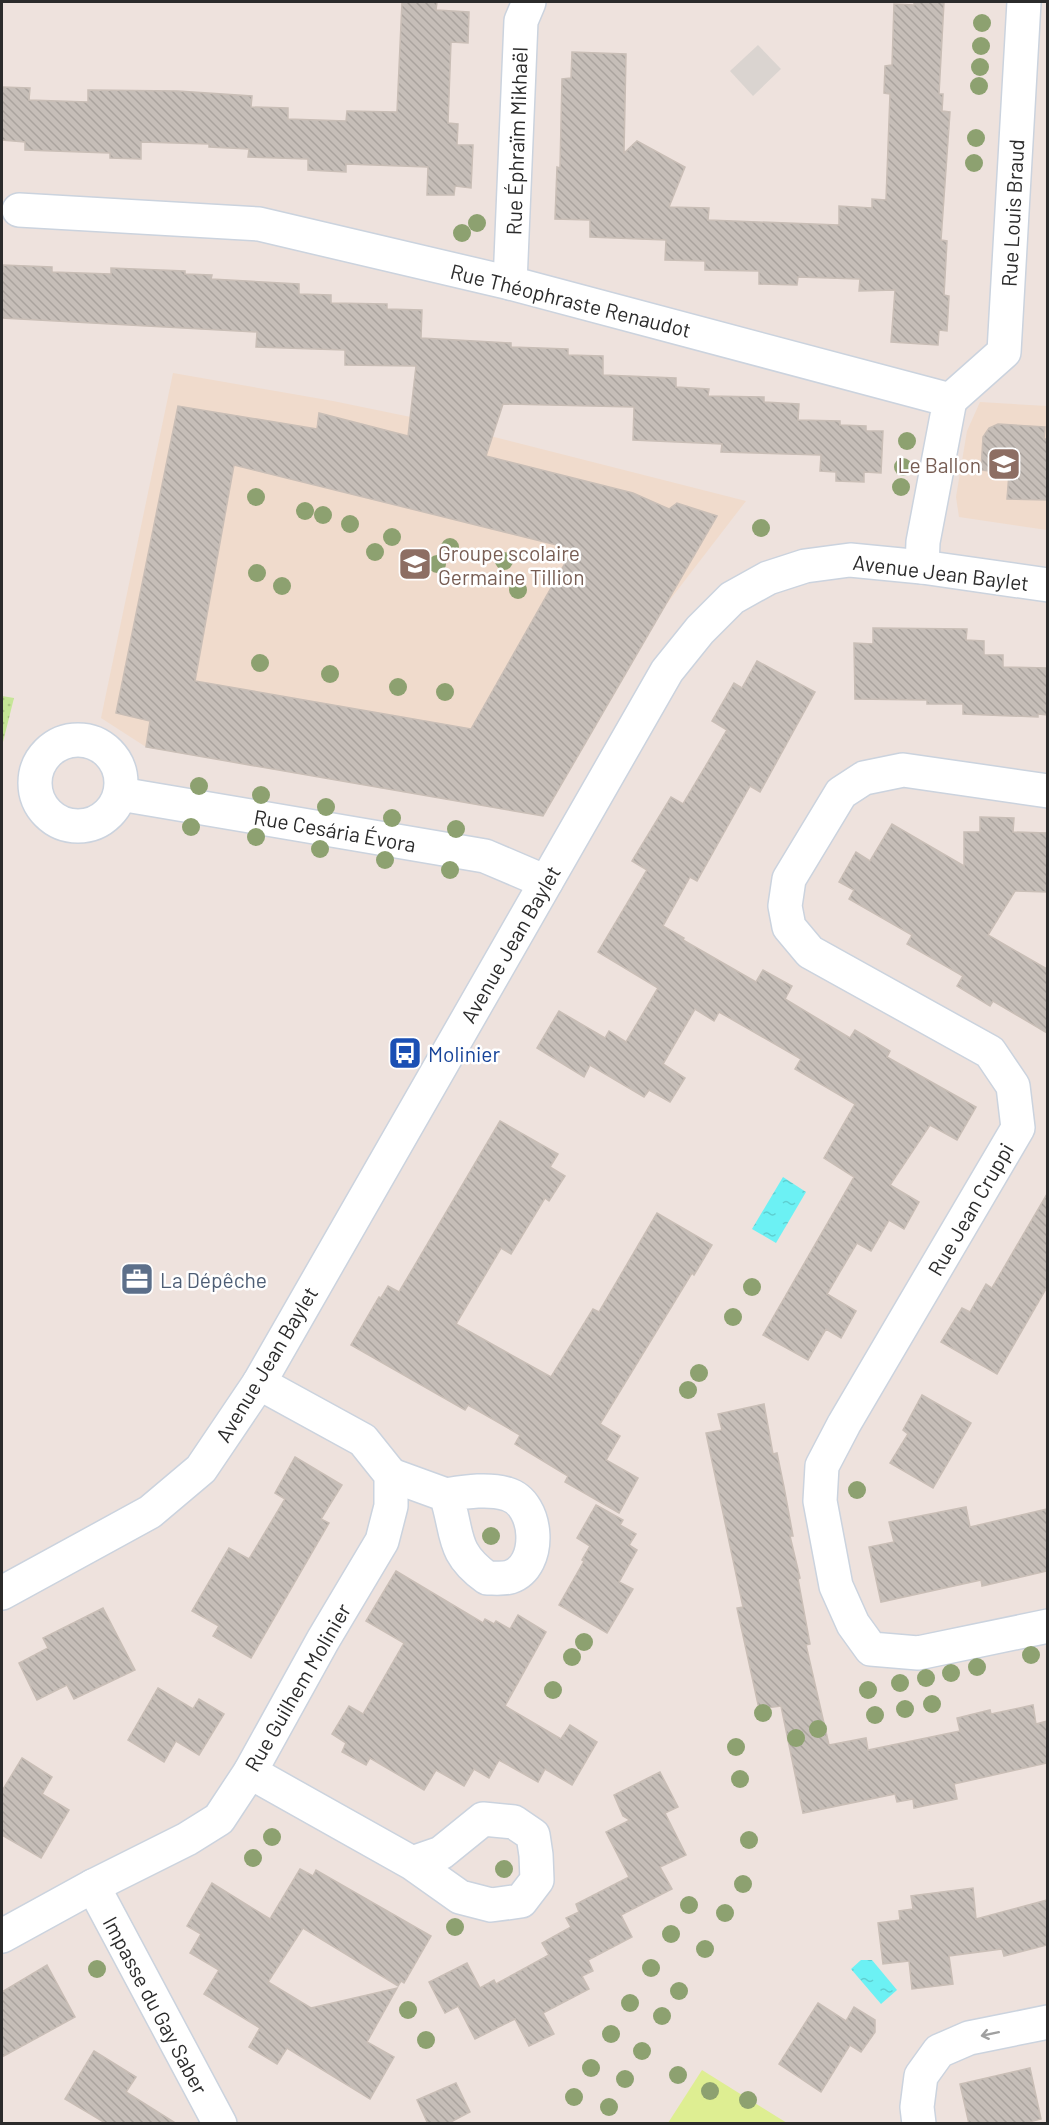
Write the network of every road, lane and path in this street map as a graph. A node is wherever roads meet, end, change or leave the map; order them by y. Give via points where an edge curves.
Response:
1 (529, 2) edge
2 (1024, 2) edge
3 (19, 210) dead end
4 (510, 283) junction
5 (950, 400) junction
6 (922, 567) junction
7 (1047, 585) edge
8 (1047, 791) edge
9 (120, 794) dead end
10 (546, 882) junction
11 (259, 1383) junction
12 (391, 1475) junction
13 (446, 1495) dead end
14 (2, 1593) edge
15 (1047, 1626) edge
16 (250, 1772) junction
17 (412, 1863) dead end
18 (93, 1886) junction
19 (2, 1935) edge
20 (1047, 2022) edge
21 (221, 2123) edge
22 (920, 2124) edge

1 - 4 street, Rue Éphraïm Mikhaël via 521,21
2 - 5 street, Rue Louis Braud via 1004,352
3 - 4 street, Rue Théophraste Renaudot via 259,224
4 - 5 street, Rue Théophraste Renaudot
5 - 6 street via 923,542
6 - 7 street, Avenue Jean Baylet
6 - 10 street, Avenue Jean Baylet via 850,560 805,566 768,578 732,598 667,671
8 - 15 street, Rue Jean Cruppi via 903,770 864,778 841,793 789,879 785,906 789,927 810,952 990,1052 1013,1086 1017,1128 822,1466 820,1501 836,1586 853,1624 872,1648 918,1653
9 - 10 street, Rue Cesária Évora via 485,856
10 - 11 street, Avenue Jean Baylet
11 - 12 street via 363,1440
11 - 14 street, Avenue Jean Baylet via 201,1469 150,1512
12 - 13 street
12 - 16 street, Rue Guilhem Molinier via 391,1506 382,1541
16 - 17 street
16 - 18 street, Rue Guilhem Molinier via 219,1819
18 - 19 street, Rue Guilhem Molinier
18 - 21 street, Impasse du Gay Saber
20 -> 22 street via 969,2038 939,2051 921,2076 917,2107

